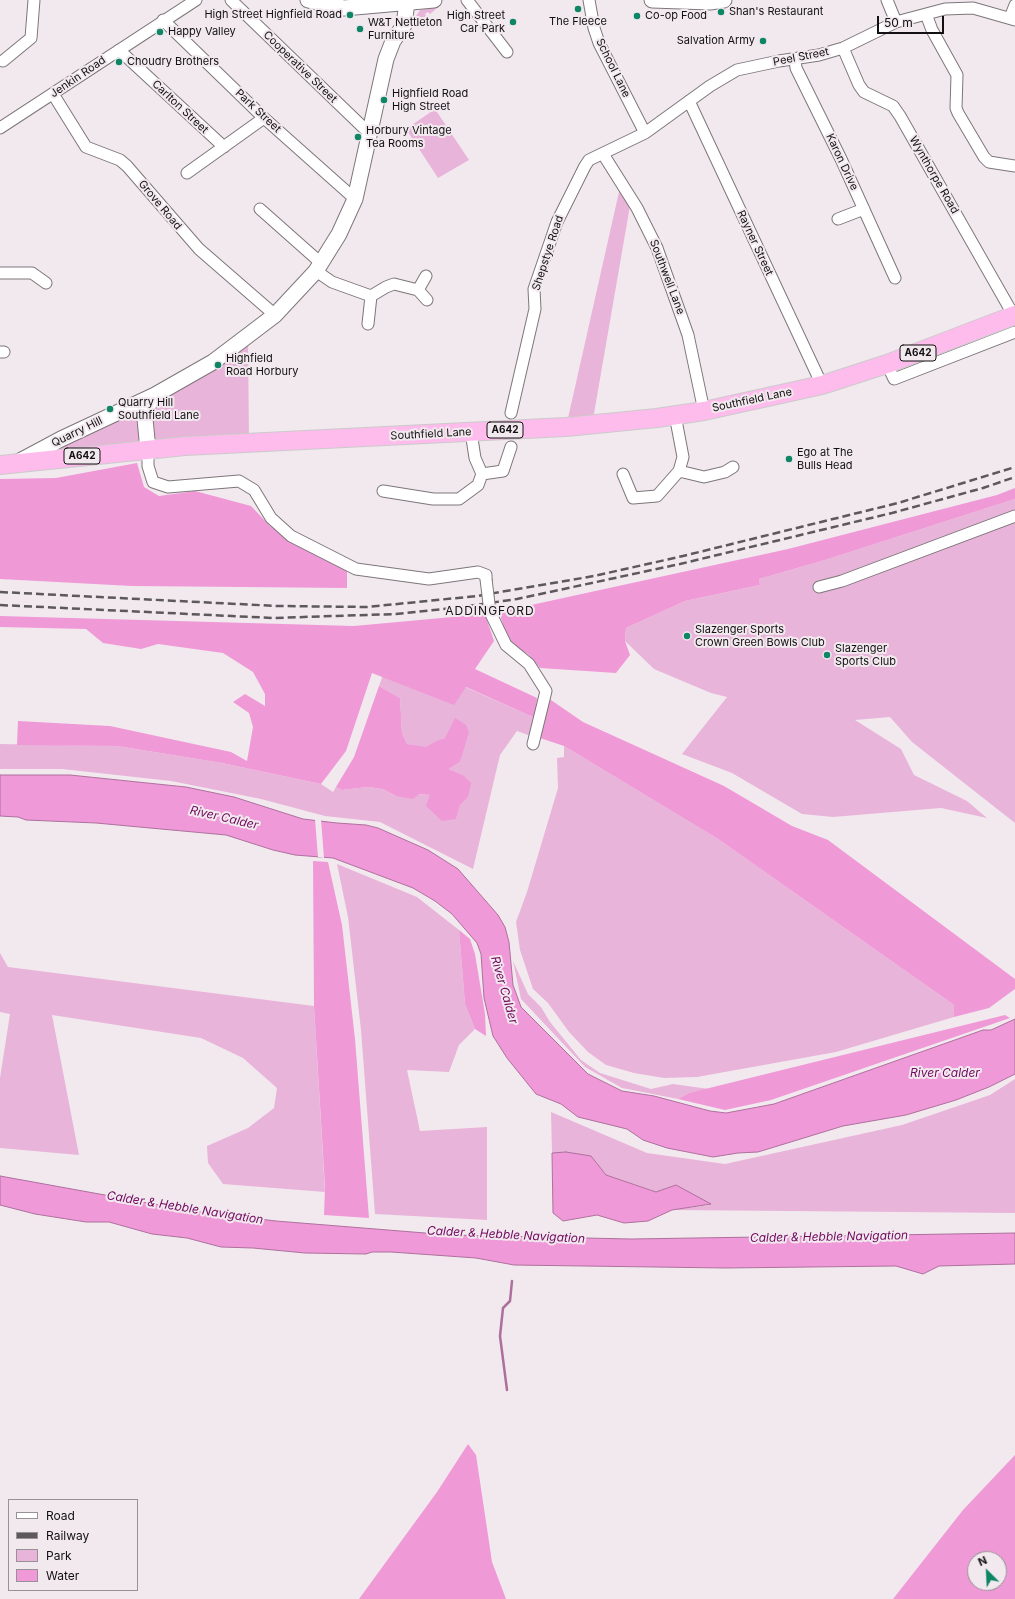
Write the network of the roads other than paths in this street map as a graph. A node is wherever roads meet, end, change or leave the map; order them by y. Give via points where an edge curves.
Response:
1 (34, 0) edge
2 (196, 0) edge
3 (231, 0) edge
4 (308, 0) edge
5 (434, 0) edge
6 (467, 0) edge
7 (589, 0) edge
8 (652, 0) edge
9 (724, 0) edge
10 (887, 0) edge
11 (407, 2) junction
12 (1015, 5) edge
13 (926, 14) junction
14 (1012, 19) edge
15 (163, 20) junction
16 (896, 22) junction
17 (843, 48) junction
18 (119, 50) junction
19 (507, 52) dead end
20 (795, 59) junction
21 (3, 61) dead end
22 (53, 94) junction
23 (689, 101) junction
24 (264, 118) junction
25 (0, 128) edge
26 (644, 132) junction
27 (370, 134) junction
28 (224, 147) junction
29 (603, 154) junction
30 (1015, 166) edge
31 (187, 173) dead end
32 (354, 199) junction
33 (260, 209) dead end
34 (864, 209) junction
35 (286, 216) dead end
36 (838, 219) dead end
37 (278, 225) junction
38 (319, 267) junction
39 (894, 272) dead end
40 (0, 273) edge
41 (426, 276) dead end
42 (46, 283) dead end
43 (418, 290) junction
44 (371, 296) junction
45 (427, 300) dead end
46 (275, 315) junction
47 (1015, 321) edge
48 (368, 324) dead end
49 (822, 385) junction
50 (155, 396) junction
51 (704, 411) junction
52 (512, 413) dead end
53 (675, 415) junction
54 (471, 432) junction
55 (511, 447) dead end
56 (148, 450) junction
57 (8, 464) edge
58 (733, 467) dead end
59 (679, 471) junction
60 (482, 474) junction
61 (623, 474) dead end
62 (383, 491) dead end
63 (1015, 516) edge
64 (819, 587) dead end
65 (533, 744) dead end

1 - 21 street via 31,38
2 - 15 street, Jenkin Road
3 - 27 street, Cooperative Street
4 - 11 main road via 344,8
5 - 11 main road
6 - 19 street
7 - 26 street, School Lane via 599,43
8 - 9 main road
10 - 16 street
11 - 27 main road, Quarry Hill via 404,25 393,41 386,59
12 - 14 street
13 - 14 street, Peel Street via 945,9 973,8
13 - 16 street, Peel Street
13 - 30 street via 957,75 958,113 989,162
15 - 18 street, Jenkin Road
15 - 24 street, Park Street
16 - 17 street, Peel Street
17 - 20 street, Peel Street via 819,56
17 - 47 street, Wynthorpe Road via 864,92 893,106 900,116
18 - 22 street, Jenkin Road
18 - 28 street, Carlton Street
20 - 23 street, Peel Street via 737,70
20 - 34 street, Karon Drive via 796,68 823,113
22 - 25 street, Jenkin Road
22 - 46 street, Grove Road via 86,147 124,163 199,249
23 - 26 street, Peel Street
23 - 49 street, Rayner Street
24 - 28 street
24 - 32 street, Park Street
26 - 29 street, Peel Street
27 - 32 main road, Quarry Hill
28 - 31 street
29 - 51 street, Southwell Lane via 637,208 656,248 688,335
29 - 52 street, Shepstye Road via 589,160 557,222 534,288 535,309
32 - 38 main road, Quarry Hill via 339,234
33 - 37 street
34 - 36 street
34 - 39 street, Karon Drive
35 - 37 street
37 - 38 street
38 - 44 street via 332,282
38 - 46 main road, Quarry Hill
40 - 42 street via 32,273
41 - 43 street
43 - 44 street via 394,284
43 - 45 street
44 - 48 street
46 - 50 main road, Quarry Hill via 213,362
47 - 49 highway, Southfield Lane / A642
49 - 51 highway, Southfield Lane / A642
50 - 56 main road via 147,407 144,419
50 - 57 main road, Quarry Hill
51 - 53 highway, Southfield Lane / A642
53 - 54 highway, Southfield Lane / A642 via 603,425
53 - 59 street via 683,457
54 - 56 highway, Southfield Lane / A642
54 - 60 street via 475,458
55 - 60 street via 502,471
56 - 57 highway, Southfield Lane / A642
56 - 65 street, bridge via 148,466 153,482 168,487 239,481 254,490 271,518 291,536 356,569 429,579 478,572 486,575 490,612 506,645 529,664 546,692
58 - 59 street via 725,472 704,477
59 - 61 street via 657,496 633,498
60 - 62 street via 478,485 459,499 433,499
63 - 64 street via 842,581

